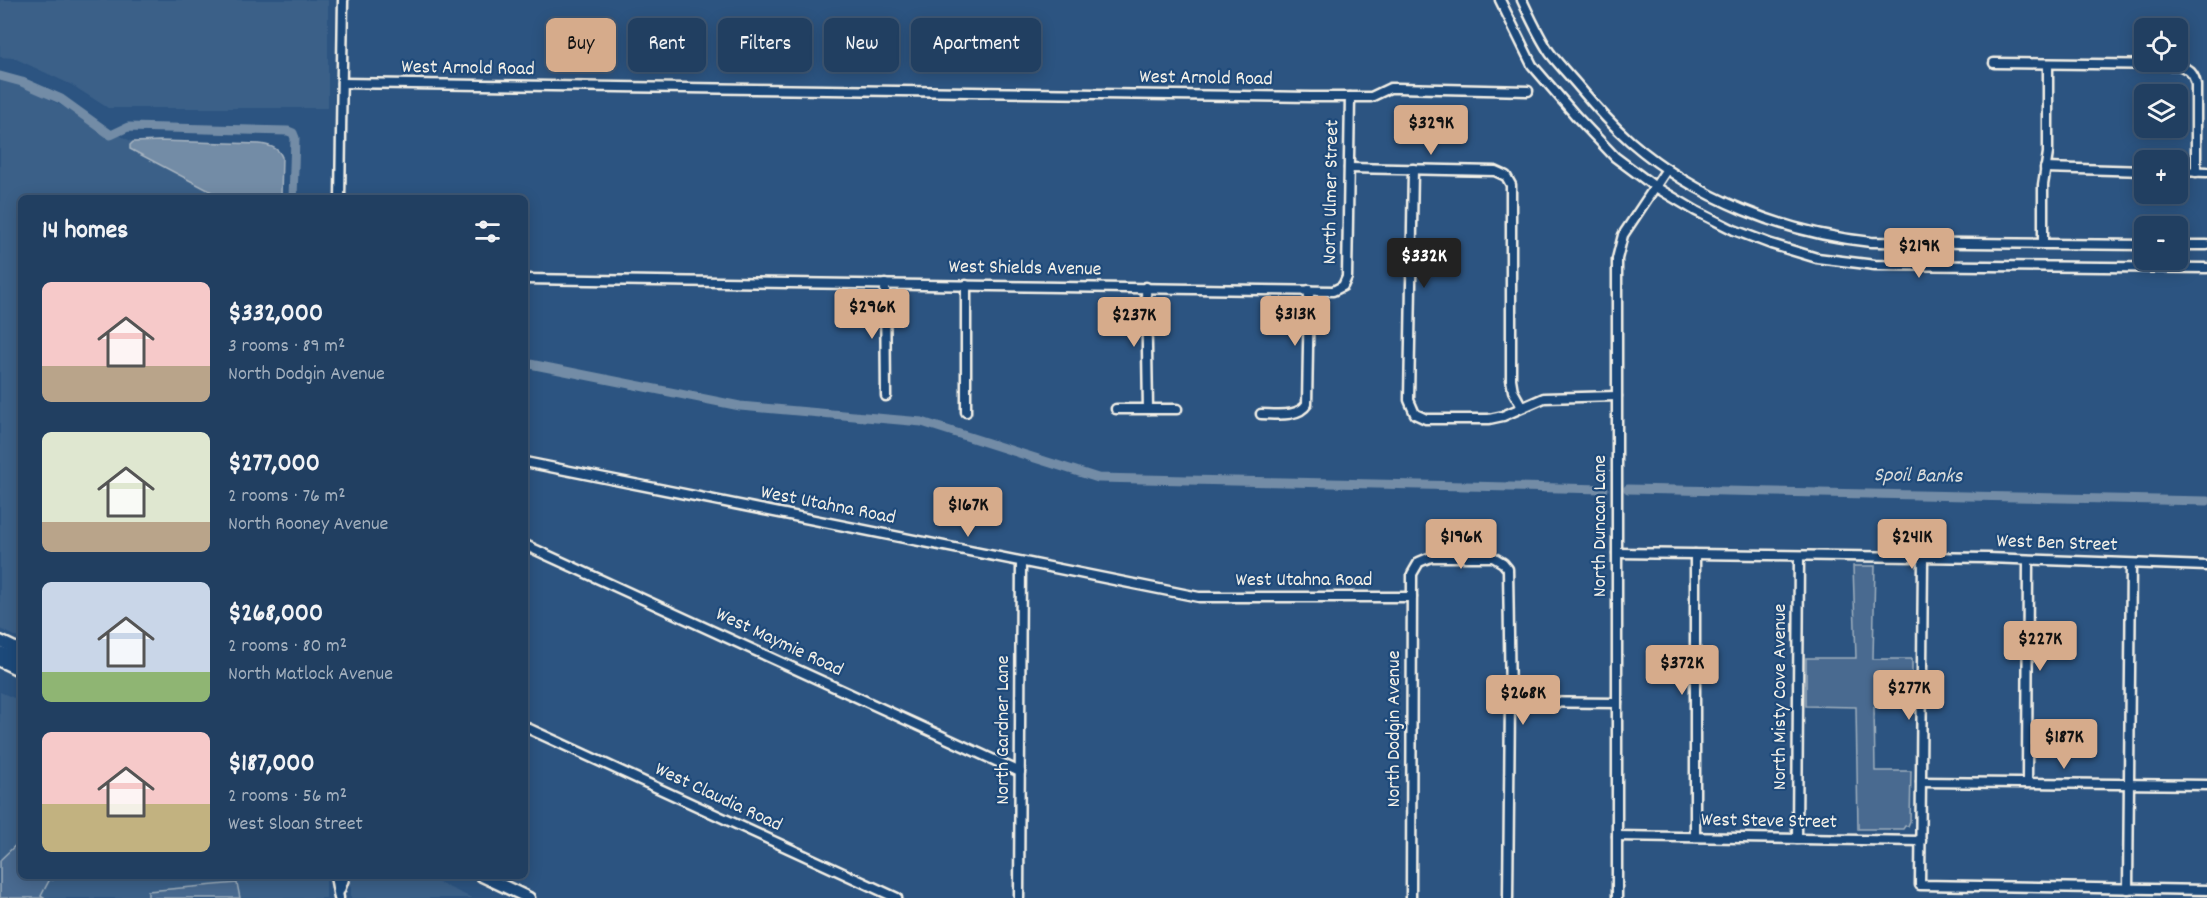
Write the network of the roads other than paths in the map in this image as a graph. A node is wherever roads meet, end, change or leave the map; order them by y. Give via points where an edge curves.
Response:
1 (343, 0) edge
2 (1500, 0) edge
3 (1522, 0) edge
4 (1994, 63) dead end
5 (2048, 64) junction
6 (342, 83) junction
7 (1528, 91) dead end
8 (1350, 97) junction
9 (1349, 168) junction
10 (2045, 168) junction
11 (1413, 169) junction
12 (1667, 169) junction
13 (2134, 171) edge
14 (2188, 172) edge
15 (2196, 172) junction
16 (2207, 172) edge
17 (1654, 186) junction
18 (340, 195) edge
19 (2043, 244) junction
20 (2134, 245) edge
21 (2188, 245) edge
22 (2207, 246) edge
23 (2207, 268) edge
24 (528, 279) edge
25 (885, 284) junction
26 (966, 285) junction
27 (1343, 286) joint
28 (1146, 287) junction
29 (1309, 290) junction
30 (886, 396) dead end
31 (1617, 396) junction
32 (1522, 407) junction
33 (1116, 408) dead end
34 (1148, 409) junction
35 (1176, 409) dead end
36 (966, 412) dead end
37 (1261, 414) dead end
38 (528, 463) edge
39 (528, 546) edge
40 (1617, 553) junction
41 (1695, 554) junction
42 (1799, 556) junction
43 (1923, 558) junction
44 (2028, 560) junction
45 (1021, 562) junction
46 (2131, 564) junction
47 (2207, 566) edge
48 (1412, 597) junction
49 (0, 641) edge
50 (18, 650) edge
51 (0, 652) edge
52 (18, 659) edge
53 (0, 661) edge
54 (18, 670) edge
55 (1510, 702) junction
56 (1617, 703) junction
57 (528, 728) edge
58 (1020, 772) junction
59 (1921, 782) junction
60 (2027, 783) junction
61 (2129, 784) junction
62 (2207, 785) edge
63 (1617, 836) junction
64 (1695, 837) junction
65 (1797, 839) junction
66 (1921, 841) junction
67 (336, 879) edge
68 (344, 879) edge
69 (488, 879) edge
70 (2128, 889) junction
71 (2207, 890) edge
72 (339, 894) edge
73 (529, 898) edge
74 (897, 898) edge
75 (1019, 898) edge
76 (1411, 898) edge
77 (1508, 898) edge
78 (1617, 898) edge

1 - 6 street
2 - 17 street via 1532,64 1615,157
3 - 12 street via 1550,52 1592,102 1629,141
4 - 5 street
5 - 10 street
5 - 15 street via 2178,65 2191,72 2196,84
6 - 8 street, West Arnold Road
6 - 18 street
7 - 8 street, West Arnold Road via 1390,88 1371,97
8 - 9 street, North Ulmer Street
9 - 11 street
9 - 27 street, North Ulmer Street via 1347,276
10 - 13 street
10 - 19 street
11 - 32 street via 1495,171 1506,176 1511,185 1511,379
11 - 32 street via 1408,400 1415,414 1426,419 1477,420 1503,416
12 - 17 street, North Duncan Lane
12 - 19 street via 1743,210 1778,224 1841,239
14 - 15 street
15 - 16 street
17 - 23 street via 1734,230 1810,256 1845,262
17 - 31 street, North Duncan Lane via 1623,235 1617,259
19 - 20 street
21 - 22 street
24 - 25 street, West Shields Avenue
25 - 26 street, West Shields Avenue
25 - 30 street
26 - 28 street, West Shields Avenue
26 - 36 street
27 - 29 street, West Shields Avenue via 1333,291
28 - 29 street, West Shields Avenue
28 - 34 street
29 - 37 street via 1308,399 1304,409 1294,413
31 - 32 street via 1544,398
31 - 40 street, North Duncan Lane
33 - 34 street
34 - 35 street
38 - 45 street, West Utahna Road
39 - 58 street, West Maymie Road
40 - 41 street, West Ben Street
40 - 56 street, North Duncan Lane
41 - 42 street, West Ben Street
41 - 64 street
42 - 43 street, West Ben Street
42 - 65 street, North Misty Cove Avenue
43 - 44 street, West Ben Street
43 - 59 street
44 - 46 street, West Ben Street
44 - 60 street
45 - 48 street, West Utahna Road via 1199,597
45 - 58 street, North Gardner Lane
46 - 47 street, West Ben Street
46 - 61 street
48 - 55 street, North Dodgin Avenue via 1412,574 1419,562 1431,557 1493,557 1503,563 1509,576
48 - 76 street, North Dodgin Avenue
49 - 50 main road
51 - 52 main road
53 - 54 main road
55 - 56 street
55 - 77 street
56 - 63 street, North Duncan Lane
57 - 74 street, West Claudia Road
58 - 75 street, North Gardner Lane
59 - 60 street
59 - 66 street
60 - 61 street
61 - 62 street
61 - 70 street
63 - 64 street, West Steve Street
63 - 78 street, North Duncan Lane
64 - 65 street, West Steve Street
65 - 66 street, West Steve Street
66 - 70 street via 1920,885
67 - 72 street
68 - 72 main road
69 - 73 main road
70 - 71 street

